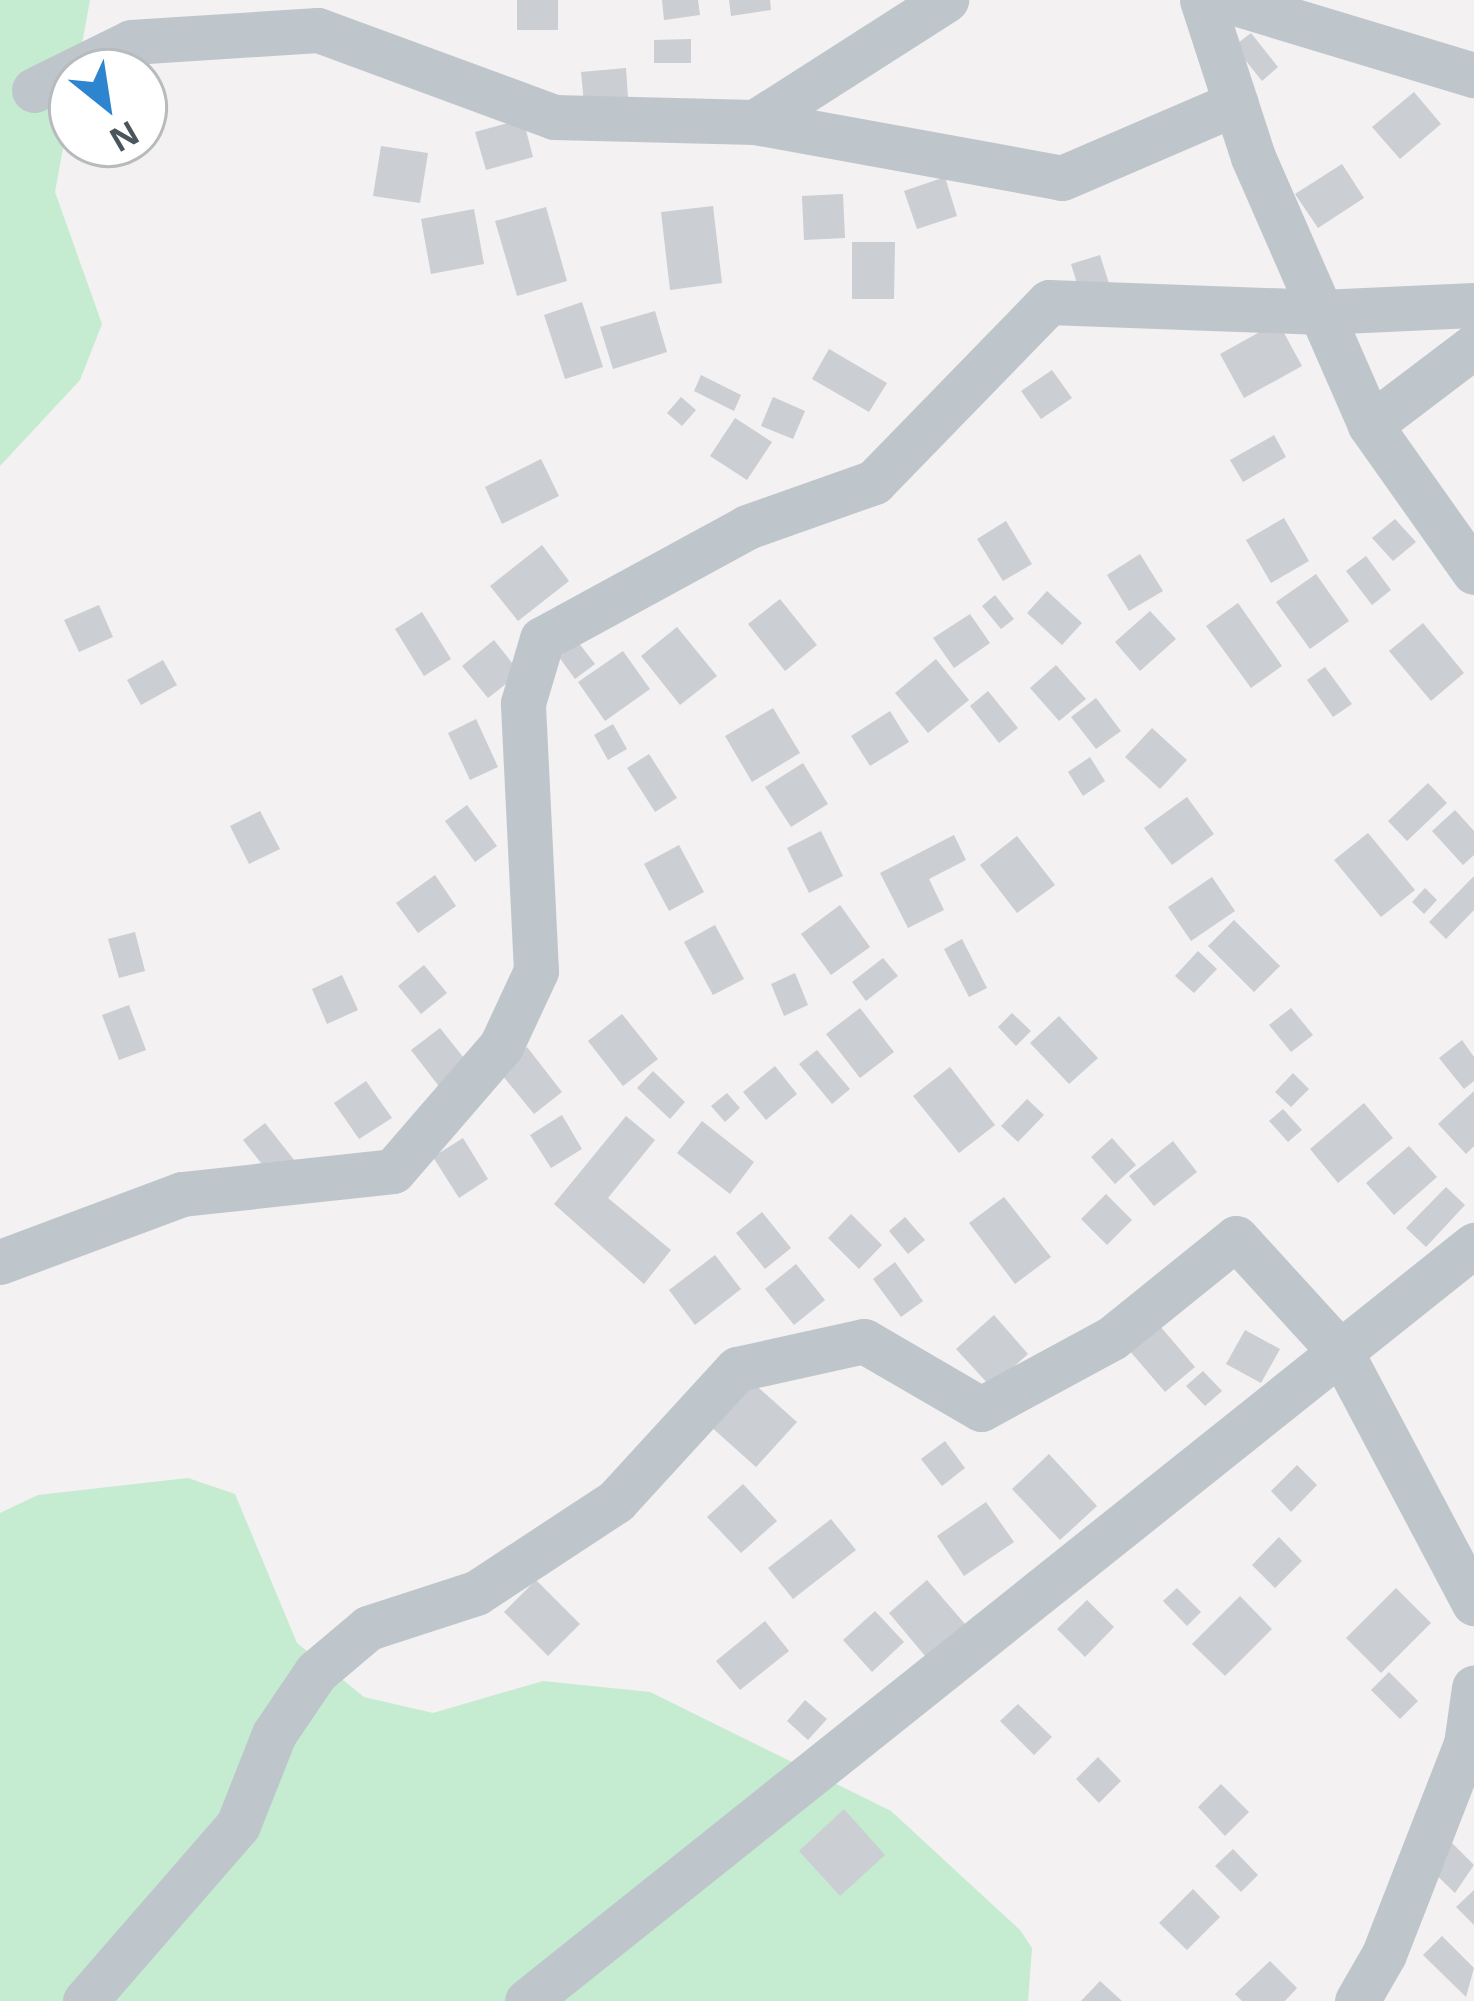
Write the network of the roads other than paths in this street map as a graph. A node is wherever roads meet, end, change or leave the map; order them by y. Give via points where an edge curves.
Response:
1 (946, 0) edge
2 (1202, 0) edge
3 (1225, 0) edge
4 (1474, 75) edge
5 (34, 90) dead end
6 (1236, 103) junction
7 (755, 122) junction
8 (1474, 304) edge
9 (1321, 312) junction
10 (1474, 346) edge
11 (1370, 425) junction
12 (1474, 572) edge
13 (1474, 1245) edge
14 (0, 1262) edge
15 (1342, 1354) junction
16 (1474, 1603) edge
17 (1474, 1688) edge
18 (85, 2001) edge
19 (527, 2001) edge
20 (1357, 2001) edge

1 - 7 street
2 - 6 street
3 - 4 street
5 - 7 street via 131,42 319,30 554,117
6 - 7 street via 1062,178
6 - 9 street
8 - 9 street
9 - 11 street
9 - 14 street via 1049,302 874,482 747,526 542,639 523,703 536,971 501,1046 393,1171 182,1194
10 - 11 street
11 - 12 street
13 - 15 street
15 - 16 street
15 - 18 street via 1236,1238 1112,1338 981,1409 864,1341 737,1369 616,1502 476,1593 368,1628 316,1672 274,1734 238,1826
15 - 19 street
17 - 20 street via 1466,1744 1384,1954

